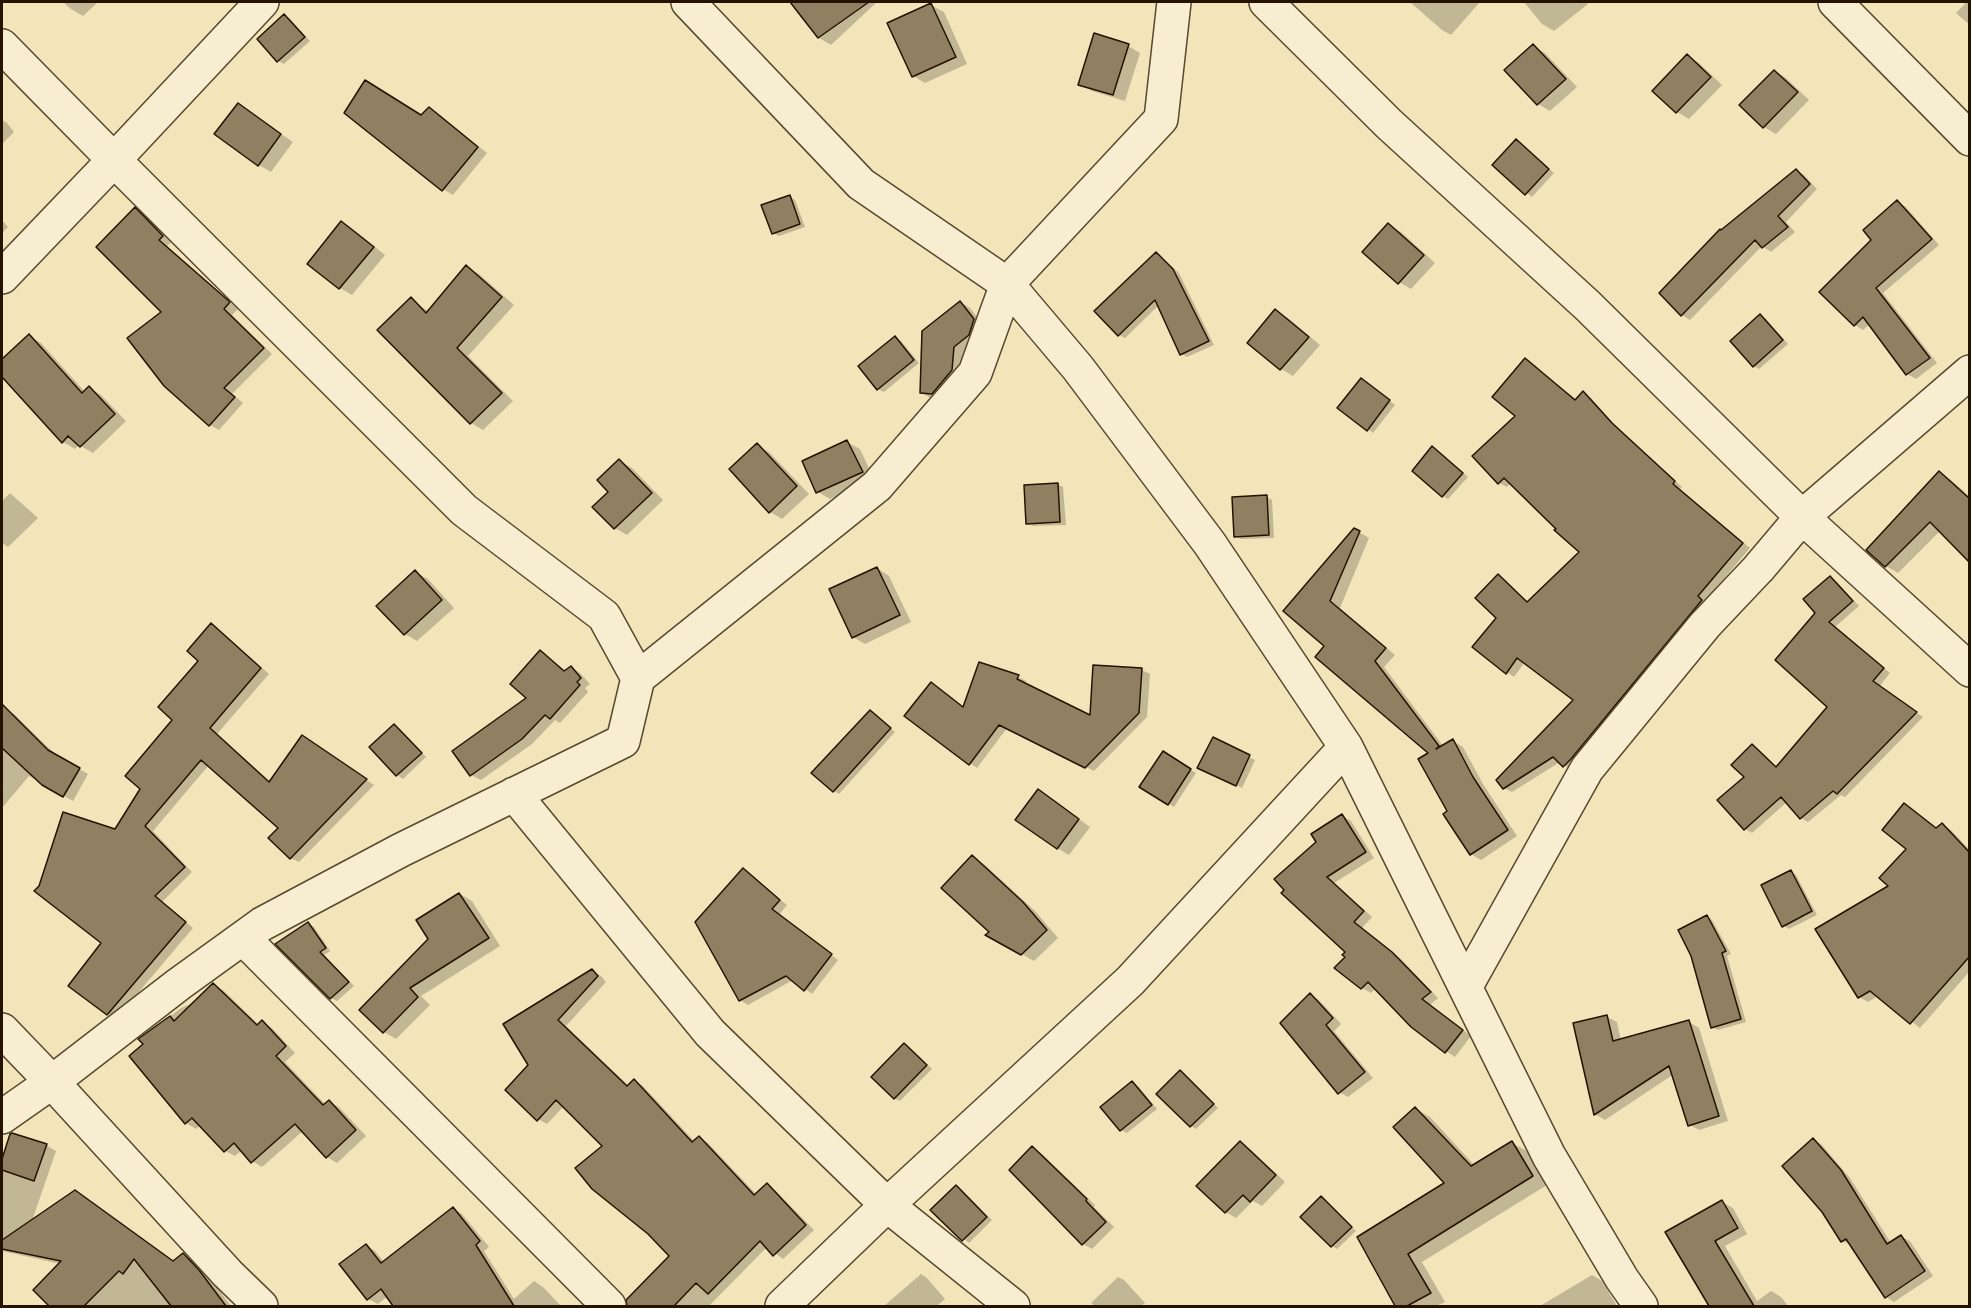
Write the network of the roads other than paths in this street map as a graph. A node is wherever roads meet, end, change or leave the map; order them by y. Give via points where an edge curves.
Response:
1 (262, 2) edge
2 (688, 2) edge
3 (1174, 2) edge
4 (1266, 2) edge
5 (1835, 2) edge
6 (2, 46) edge
7 (1970, 139) edge
8 (114, 160) junction
9 (2, 277) edge
10 (1007, 284) junction
11 (1970, 372) edge
12 (1802, 517) junction
13 (1970, 670) edge
14 (638, 678) junction
15 (1346, 747) junction
16 (514, 794) junction
17 (243, 938) junction
18 (1466, 986) junction
19 (2, 1030) edge
20 (52, 1082) junction
21 (2, 1117) edge
22 (887, 1205) junction
23 (261, 1306) edge
24 (609, 1306) edge
25 (782, 1306) edge
26 (1013, 1306) edge
27 (1641, 1306) edge

1 - 8 street
2 - 10 street via 861,184
3 - 10 street via 1161,119
4 - 12 street via 1389,124 1588,306
5 - 7 street
6 - 8 street
8 - 9 street
8 - 14 street via 464,510 604,616
10 - 14 street via 975,373 877,486
10 - 15 street via 1078,368 1210,544
11 - 12 street
12 - 13 street
12 - 18 street via 1705,625 1587,769
14 - 16 street via 623,741
15 - 18 street
15 - 22 street via 1130,981
16 - 17 street via 401,850
16 - 22 street via 710,1033
17 - 20 street
17 - 24 street
18 - 27 street via 1549,1156
19 - 20 street
20 - 21 street
20 - 23 street
22 - 25 street
22 - 26 street

